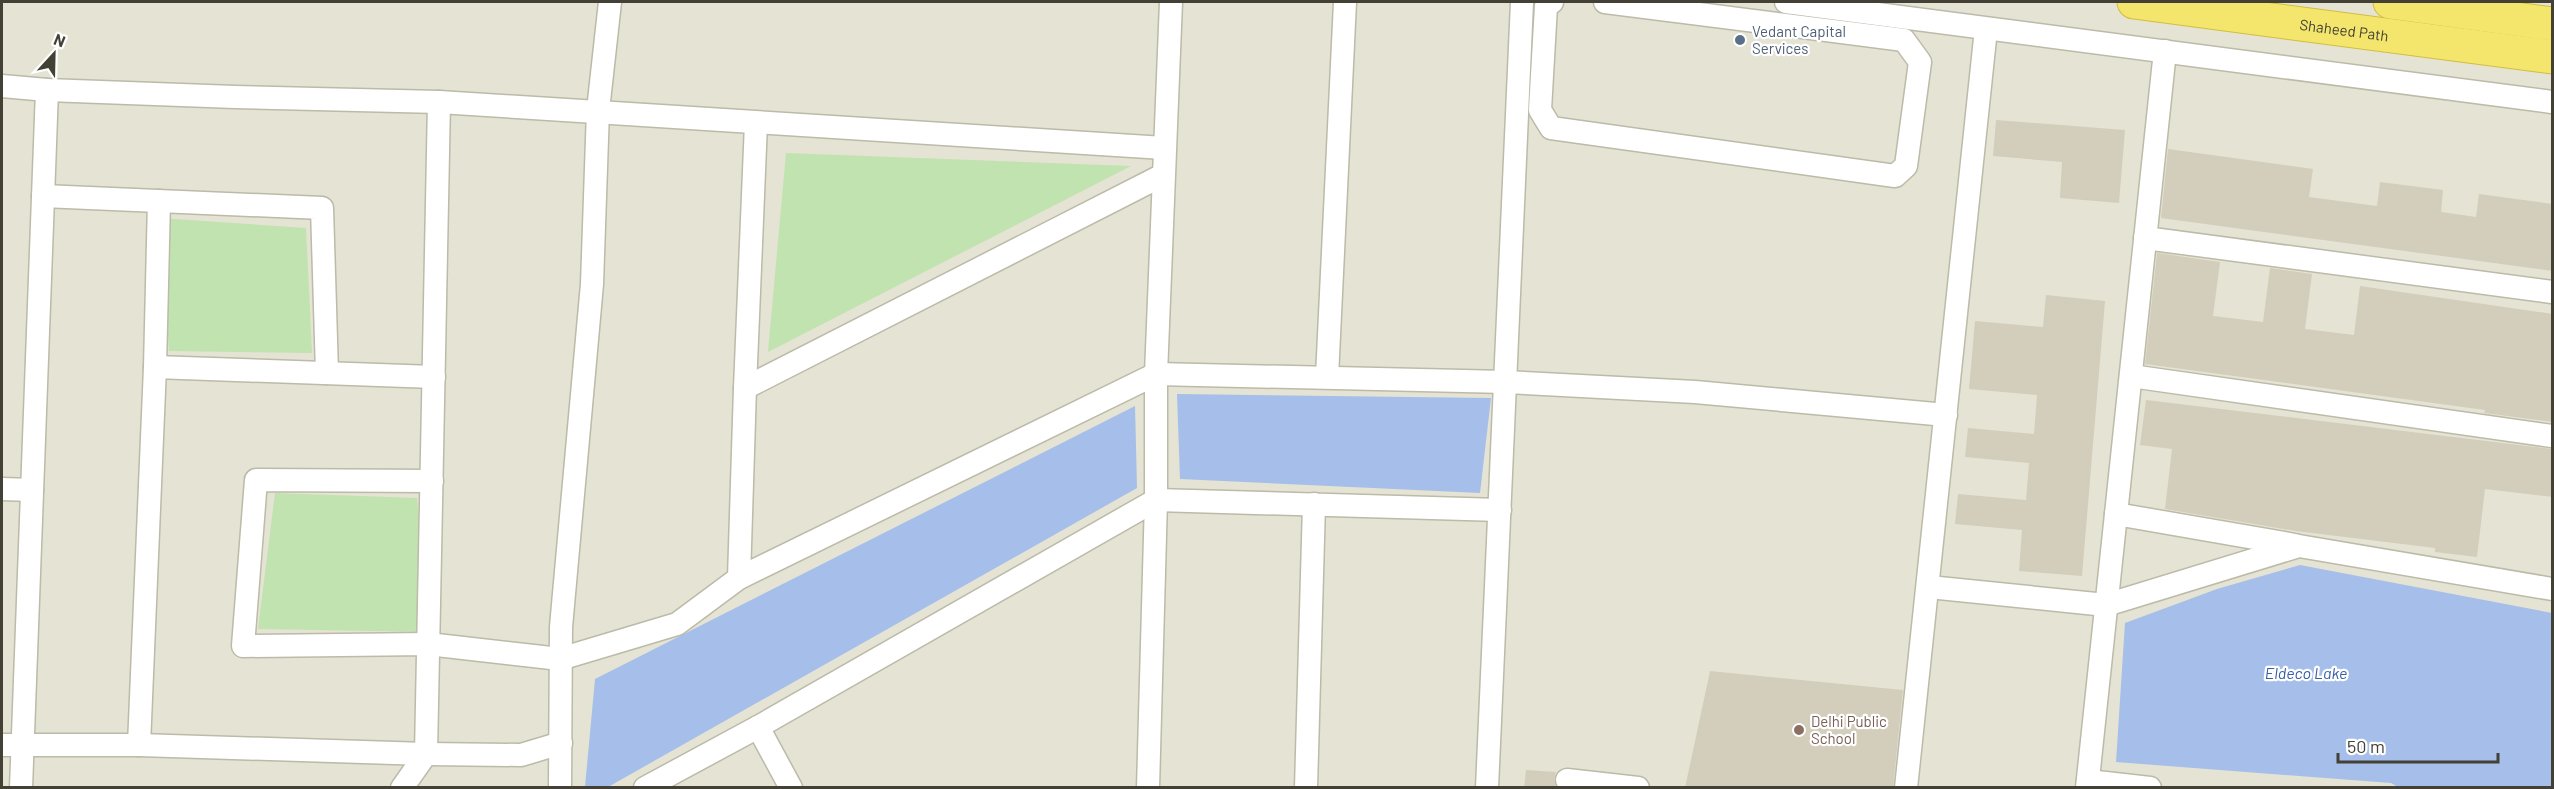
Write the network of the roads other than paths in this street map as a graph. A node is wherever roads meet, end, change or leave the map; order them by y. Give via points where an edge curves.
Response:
1 (610, 2) edge
2 (1171, 2) edge
3 (1344, 2) edge
4 (1522, 2) edge
5 (1552, 2) edge
6 (1605, 2) edge
7 (2134, 2) edge
8 (2390, 2) edge
9 (1794, 3) edge
10 (1639, 4) edge
11 (2553, 24) edge
12 (1797, 26) junction
13 (1986, 29) junction
14 (2165, 51) junction
15 (2553, 57) edge
16 (2, 86) edge
17 (47, 90) junction
18 (439, 102) junction
19 (2553, 102) edge
20 (598, 110) junction
21 (756, 123) junction
22 (1164, 148) junction
23 (1163, 175) junction
24 (43, 196) junction
25 (159, 201) junction
26 (2145, 238) junction
27 (2553, 292) edge
28 (154, 367) junction
29 (327, 373) junction
30 (1156, 374) junction
31 (2131, 376) junction
32 (434, 377) junction
33 (1327, 377) junction
34 (1506, 382) junction
35 (745, 388) junction
36 (1946, 415) junction
37 (2553, 436) edge
38 (432, 481) junction
39 (2, 489) edge
40 (32, 490) junction
41 (1156, 500) junction
42 (1314, 504) junction
43 (1500, 510) junction
44 (2116, 514) junction
45 (2299, 546) junction
46 (739, 578) junction
47 (1929, 587) junction
48 (2553, 589) edge
49 (2106, 605) junction
50 (428, 644) junction
51 (560, 659) junction
52 (758, 727) junction
53 (561, 743) junction
54 (12, 745) edge
55 (139, 745) junction
56 (426, 754) junction
57 (1567, 780) dead end
58 (2088, 784) edge
59 (21, 788) edge
60 (402, 788) edge
61 (560, 788) edge
62 (645, 788) edge
63 (791, 788) edge
64 (1148, 788) edge
65 (1306, 788) edge
66 (1487, 788) edge
67 (1638, 788) edge
68 (1906, 788) edge
69 (2150, 788) edge

1 - 20 street
2 - 22 street
3 - 33 street
4 - 34 street
5 - 12 street via 1546,6 1540,110 1551,128 1894,176 1906,166 1920,62 1904,40
6 - 10 street
7 - 15 highway, Shaheed Path
8 - 11 highway
9 - 12 street
9 - 13 street
10 - 12 street
13 - 14 street
13 - 36 street
14 - 19 street
14 - 26 street
16 - 17 street
17 - 18 street
17 - 24 street
18 - 20 street
18 - 32 street
20 - 21 street
20 - 51 street via 592,284
21 - 22 street
21 - 35 street
22 - 23 street
23 - 30 street
23 - 35 street
24 - 25 street
24 - 40 street
25 - 28 street
25 - 29 street via 322,207
26 - 27 street
26 - 31 street
28 - 29 street
28 - 55 street
29 - 32 street
30 - 33 street
30 - 41 street
30 - 46 street
31 - 37 street
31 - 44 street
32 - 38 street
33 - 34 street
34 - 36 street via 1695,392
34 - 43 street
35 - 46 street
36 - 47 street
38 - 50 street
38 - 50 street via 256,480 243,646
39 - 40 street
40 - 54 street
41 - 42 street
41 - 52 street
41 - 64 street
42 - 43 street
42 - 65 street
43 - 66 street
44 - 45 street
44 - 49 street
45 - 48 street
45 - 49 street
46 - 51 street via 677,624
47 - 49 street
47 - 68 street
49 - 58 street
50 - 51 street
50 - 56 street
51 - 53 street
52 - 62 street
52 - 63 street
53 - 56 street via 521,755
53 - 61 street
54 - 55 street
54 - 59 street
55 - 56 street
56 - 60 street
57 - 67 street
58 - 69 street

